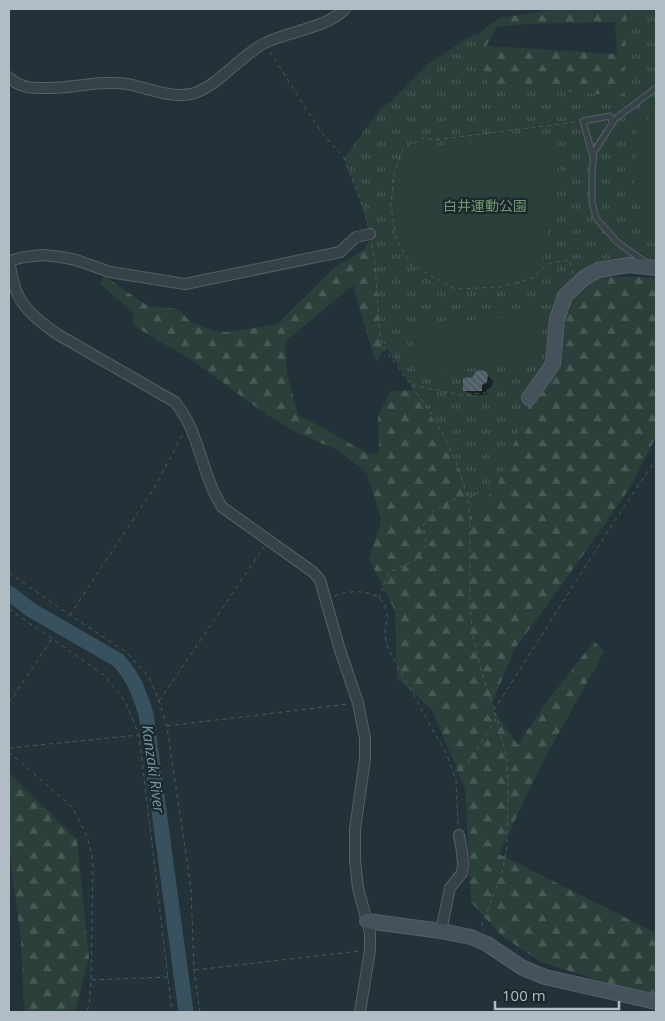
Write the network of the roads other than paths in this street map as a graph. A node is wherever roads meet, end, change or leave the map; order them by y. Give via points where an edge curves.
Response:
1 (345, 9) edge
2 (9, 77) edge
3 (656, 88) edge
4 (612, 122) junction
5 (593, 160) junction
6 (370, 234) road end
7 (9, 260) edge
8 (656, 268) edge
9 (529, 398) dead end
10 (459, 835) road end
11 (367, 921) junction
12 (442, 931) junction
13 (656, 1002) edge
14 (360, 1012) edge

1 - 2 street via 320,24 264,43 202,90 191,94 162,93 127,84 34,88 20,85
3 - 4 lane
4 - 5 lane via 594,152
4 - 5 lane via 610,116 583,122
5 - 8 lane via 592,202 596,218 617,242
6 - 7 street via 356,237 340,252 186,284 110,272 61,256
7 - 11 street via 18,294 29,311 57,334 175,402 191,427 215,496 222,507 320,580 358,703 365,738 355,829 355,860
8 - 9 street via 629,264 598,270 565,296 557,319 553,364
10 - 12 street via 462,873 450,888
11 - 12 street
11 - 14 street via 370,950
12 - 13 street via 471,936 523,968 545,977

